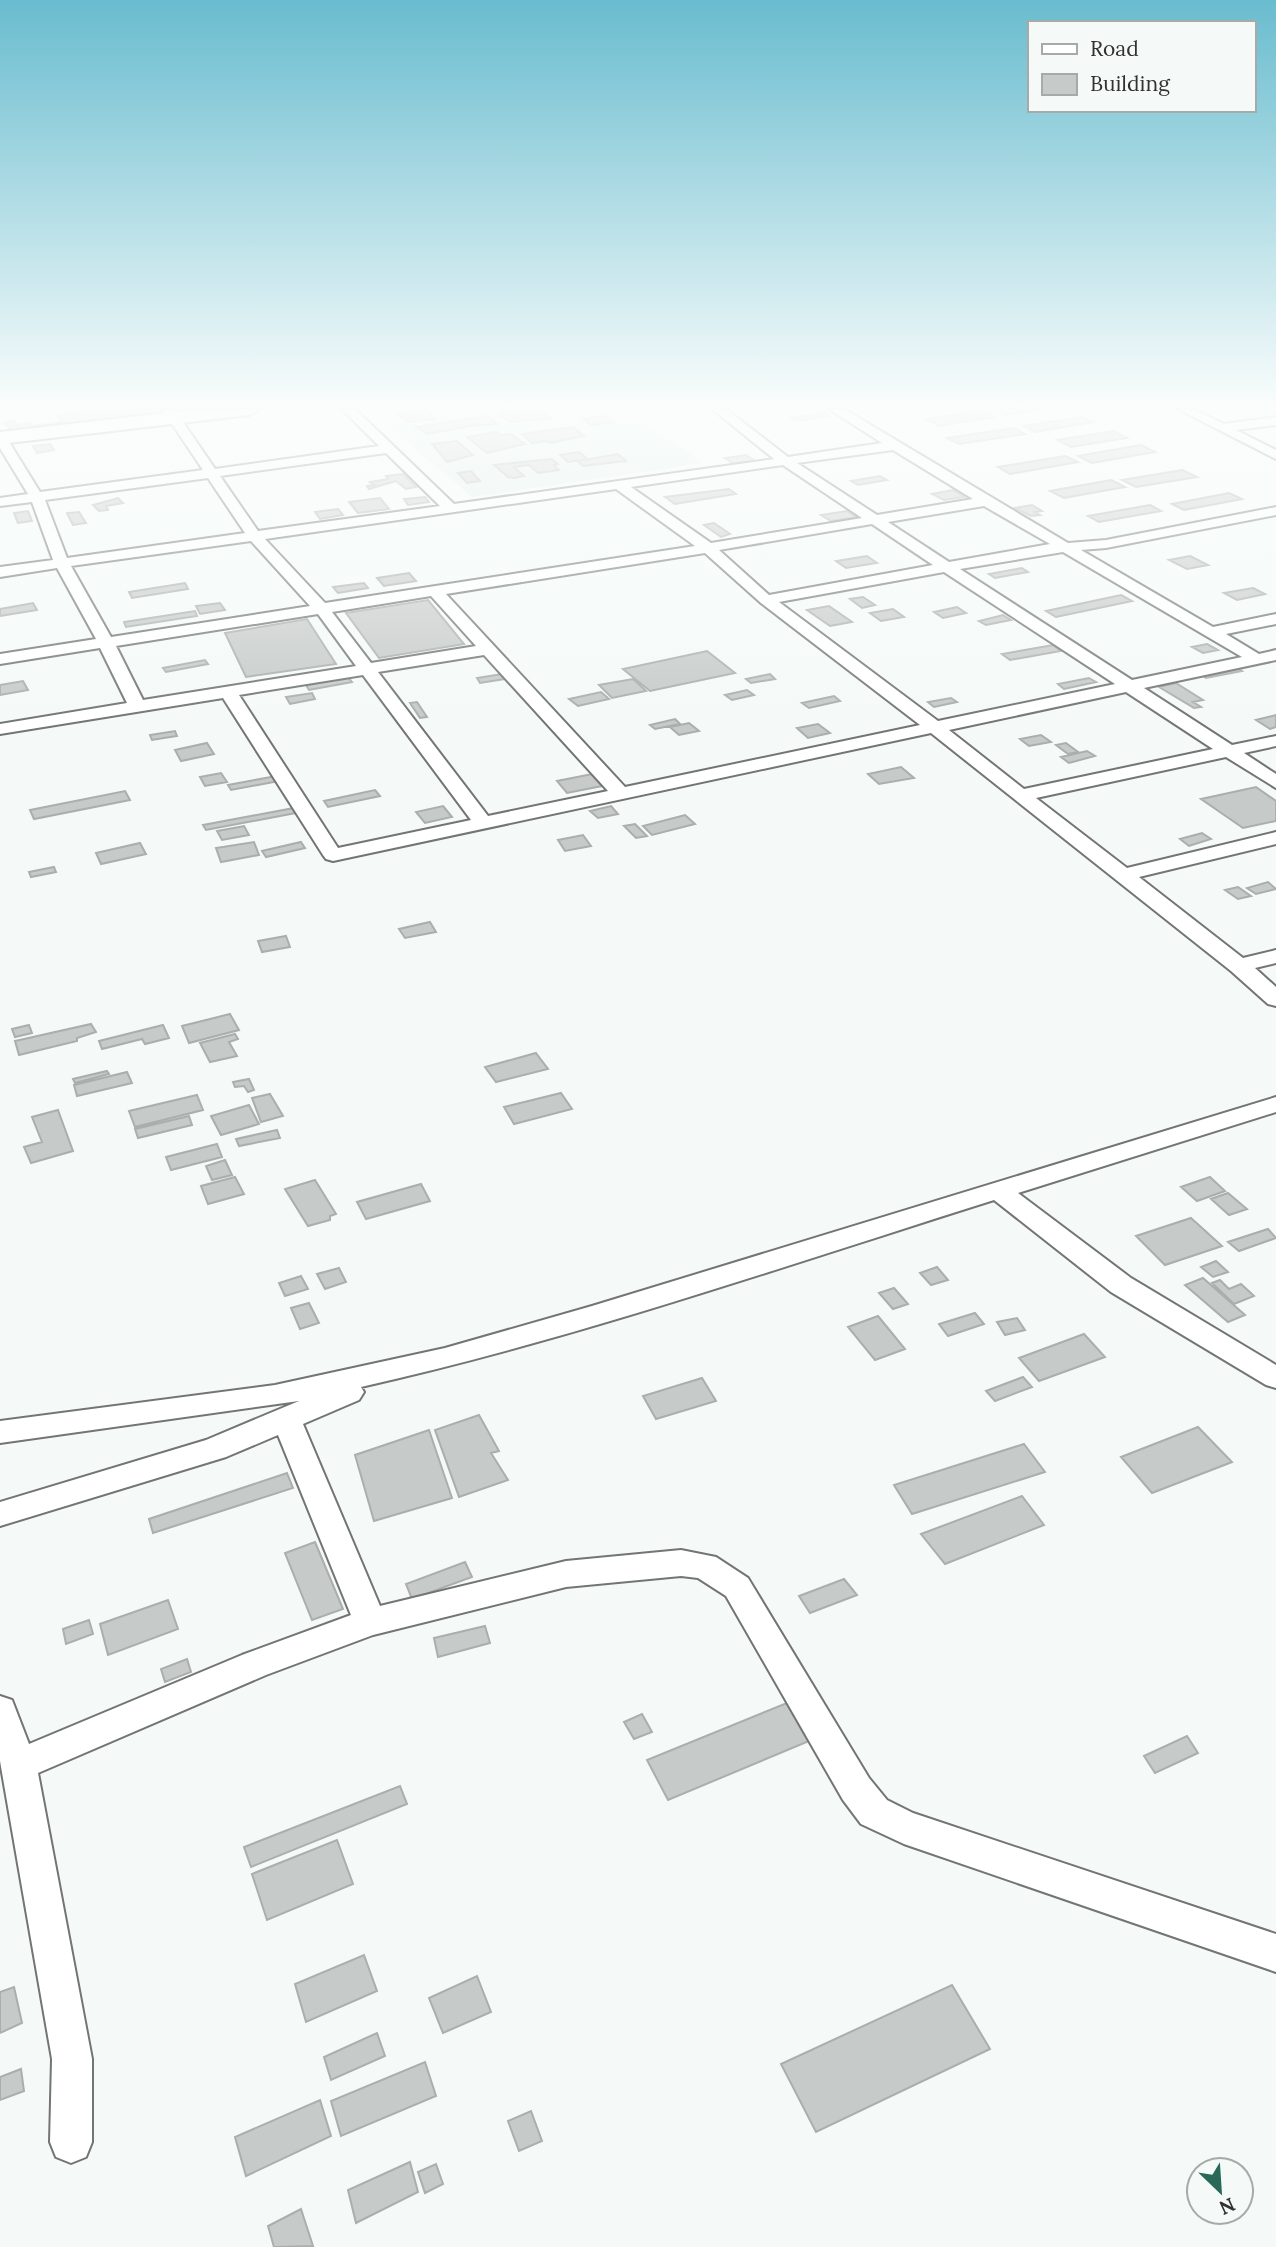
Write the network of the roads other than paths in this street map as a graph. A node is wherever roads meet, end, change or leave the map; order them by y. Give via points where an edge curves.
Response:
1 (43, 514) edge
2 (240, 514) edge
3 (411, 514) edge
4 (660, 514) edge
5 (865, 514) edge
6 (910, 514) edge
7 (1009, 514) edge
8 (1260, 514) edge
9 (1248, 516) junction
10 (874, 520) junction
11 (1276, 529) edge
12 (255, 537) junction
13 (708, 548) junction
14 (1069, 548) junction
15 (62, 564) junction
16 (947, 568) junction
17 (0, 572) edge
18 (435, 591) junction
19 (766, 600) junction
20 (322, 609) junction
21 (1276, 619) edge
22 (1211, 632) junction
23 (106, 643) junction
24 (488, 649) junction
25 (1276, 655) edge
26 (0, 659) edge
27 (1257, 659) junction
28 (367, 669) junction
29 (1130, 686) junction
30 (229, 693) junction
31 (138, 708) junction
32 (934, 727) junction
33 (0, 729) edge
34 (1276, 741) edge
35 (1229, 751) junction
36 (1276, 782) edge
37 (621, 794) junction
38 (1021, 795) junction
39 (483, 823) junction
40 (1276, 838) edge
41 (1123, 875) junction
42 (1276, 956) edge
43 (1239, 966) junction
44 (1276, 999) edge
45 (1276, 1104) edge
46 (999, 1191) junction
47 (445, 1358) junction
48 (1276, 1378) edge
49 (286, 1418) junction
50 (0, 1432) edge
51 (0, 1514) edge
52 (370, 1622) junction
53 (0, 1711) edge
54 (19, 1765) junction
55 (1276, 1953) edge
56 (71, 2142) dead end

1 - 15 street
2 - 12 street
3 - 12 street
4 - 13 street
5 - 10 street
6 - 10 street
7 - 14 street
8 - 9 street
9 - 11 street
9 - 14 street
10 - 13 street
10 - 16 street
12 - 15 street
12 - 20 street
13 - 18 street
13 - 19 street
14 - 16 street
14 - 22 street
15 - 17 street
15 - 23 street
16 - 19 street
16 - 29 street
18 - 20 street
18 - 24 street
19 - 32 street
20 - 23 street
20 - 28 street
21 - 22 street
22 - 27 street
23 - 26 street
23 - 31 street
24 - 28 street
24 - 37 street
25 - 27 street
27 - 29 street
28 - 30 street
28 - 39 street
29 - 32 street
29 - 35 street
30 - 31 street
30 - 39 street via 332,855
31 - 33 street
32 - 37 street
32 - 38 street
34 - 35 street
35 - 36 street
35 - 38 street
37 - 39 street
38 - 41 street
40 - 41 street
41 - 43 street
42 - 43 street
43 - 44 street
45 - 46 street
46 - 47 street
46 - 48 street via 1121,1285
47 - 49 street
47 - 50 street via 275,1396
49 - 51 street via 215,1449
49 - 52 street
52 - 54 street via 254,1665
52 - 55 street via 566,1574 681,1563 705,1566 737,1587 874,1812 930,1836
53 - 54 street
54 - 56 street via 72,2059

